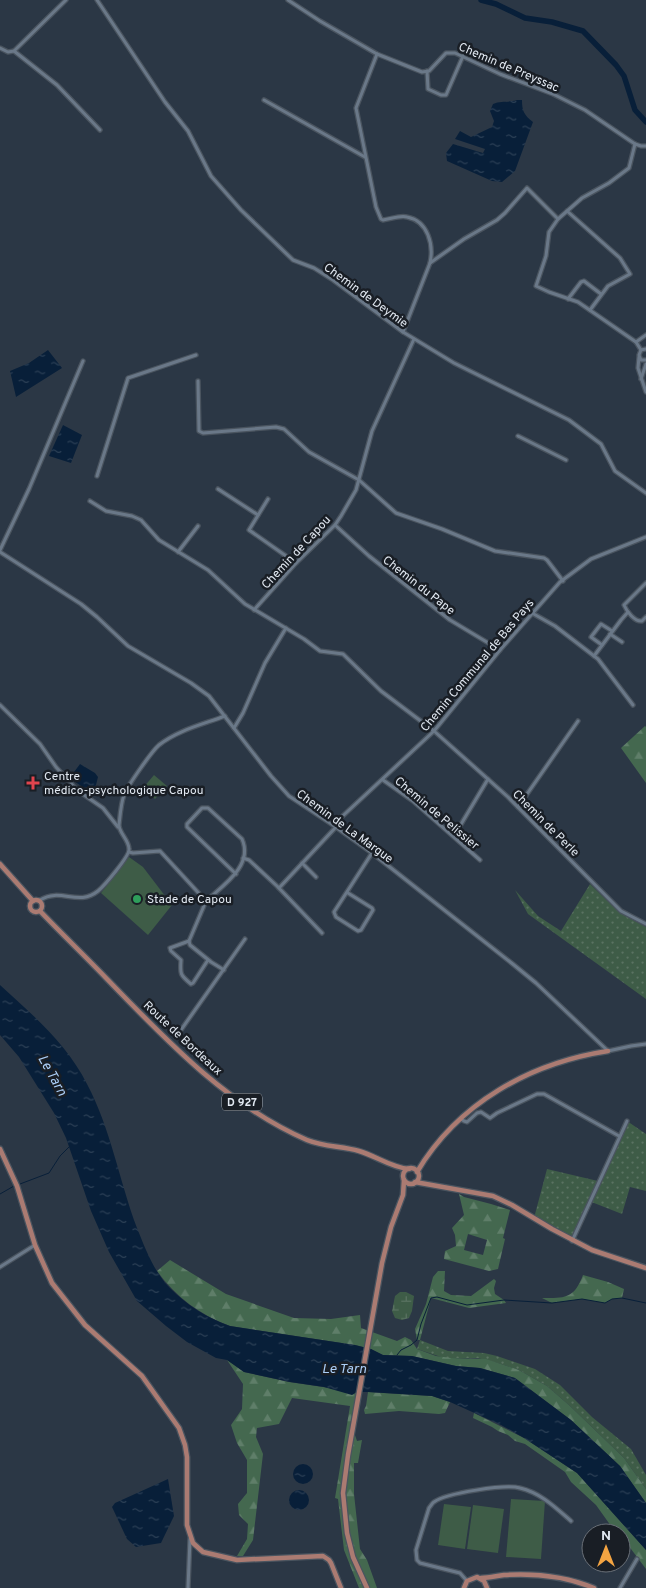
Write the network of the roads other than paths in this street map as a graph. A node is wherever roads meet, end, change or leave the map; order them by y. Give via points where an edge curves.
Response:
1 (66, 0) edge
2 (97, 0) edge
3 (288, 0) edge
4 (0, 48) edge
5 (14, 51) junction
6 (377, 54) junction
7 (463, 56) junction
8 (427, 71) junction
9 (264, 100) dead end
10 (100, 130) dead end
11 (635, 144) junction
12 (646, 146) edge
13 (366, 158) junction
14 (566, 211) junction
15 (558, 219) junction
16 (430, 263) junction
17 (601, 294) junction
18 (568, 298) junction
19 (590, 310) junction
20 (403, 332) junction
21 (646, 335) edge
22 (414, 339) junction
23 (636, 342) junction
24 (646, 348) edge
25 (641, 350) junction
26 (196, 355) dead end
27 (639, 358) junction
28 (646, 360) edge
29 (83, 361) dead end
30 (646, 364) edge
31 (641, 380) junction
32 (198, 381) dead end
33 (646, 392) edge
34 (518, 436) dead end
35 (566, 460) dead end
36 (98, 476) dead end
37 (359, 480) junction
38 (218, 490) dead end
39 (646, 494) edge
40 (268, 499) dead end
41 (90, 500) dead end
42 (258, 516) junction
43 (335, 525) junction
44 (198, 526) dead end
45 (646, 537) edge
46 (0, 551) edge
47 (178, 552) junction
48 (296, 563) junction
49 (562, 581) junction
50 (646, 583) edge
51 (254, 610) junction
52 (532, 612) junction
53 (628, 612) junction
54 (646, 617) edge
55 (286, 628) junction
56 (611, 633) junction
57 (622, 642) dead end
58 (602, 645) junction
59 (500, 650) junction
60 (594, 656) junction
61 (0, 705) edge
62 (633, 705) dead end
63 (225, 716) junction
64 (578, 721) dead end
65 (234, 728) junction
66 (434, 731) junction
67 (488, 779) junction
68 (383, 780) junction
69 (518, 807) junction
70 (335, 826) junction
71 (119, 827) junction
72 (454, 836) junction
73 (129, 852) junction
74 (372, 853) junction
75 (243, 858) junction
76 (480, 860) dead end
77 (302, 863) junction
78 (0, 864) edge
79 (236, 874) junction
80 (316, 877) dead end
81 (279, 888) junction
82 (348, 893) junction
83 (40, 900) junction
84 (33, 901) junction
85 (206, 902) junction
86 (40, 911) junction
87 (646, 924) edge
88 (322, 933) dead end
89 (245, 939) dead end
90 (188, 942) junction
91 (208, 960) junction
92 (224, 970) junction
93 (176, 1038) dead end
94 (646, 1044) edge
95 (608, 1051) junction
96 (460, 1118) junction
97 (627, 1121) dead end
98 (619, 1136) junction
99 (0, 1149) edge
100 (423, 1160) junction
101 (392, 1165) junction
102 (410, 1169) junction
103 (418, 1172) junction
104 (404, 1178) junction
105 (415, 1183) junction
106 (430, 1184) junction
107 (403, 1195) junction
108 (572, 1241) junction
109 (35, 1245) junction
110 (0, 1267) edge
111 (646, 1268) edge
112 (572, 1521) dead end
113 (190, 1538) junction
114 (637, 1559) dead end
115 (501, 1576) junction
116 (480, 1578) junction
117 (467, 1580) junction
118 (188, 1588) edge
119 (341, 1588) edge
120 (367, 1588) edge
121 (464, 1588) edge
122 (487, 1588) edge
123 (594, 1588) edge
124 (620, 1588) edge

1 - 5 street
2 - 20 street, Chemin de Deymie via 188,131 211,176 241,210 293,260 333,280
3 - 6 street
4 - 5 street
5 - 10 street via 57,85
6 - 8 street via 422,72
6 - 13 street via 356,108
7 - 8 street, Chemin de Preyssac via 452,52 446,54
7 - 8 street via 446,95 428,89
7 - 11 street, Chemin de Preyssac via 574,104
9 - 13 street
11 - 12 street, Chemin de Preyssac
11 - 14 street via 629,168
13 - 16 street via 381,219 406,216 420,222 431,246
14 - 15 street
14 - 17 street via 620,258 630,274 608,286
15 - 16 street via 527,188 497,220
15 - 18 street via 549,232 546,256 536,286
16 - 20 street
17 - 18 street via 581,282
17 - 19 street
18 - 19 street
19 - 23 street
20 - 22 street, Chemin de Deymie
21 - 23 street
22 - 37 street, Chemin de Capou via 372,431
22 - 39 street, Chemin de Deymie via 454,363 569,420 601,444 615,471
23 - 25 street
24 - 25 street
25 - 27 street
26 - 36 street via 128,378
27 - 28 street
27 - 31 street
29 - 46 street
30 - 31 street
31 - 33 street
32 - 37 street via 199,431 284,429 308,452
34 - 35 street
37 - 43 street, Chemin de Capou
37 - 49 street via 396,513 495,551 544,558
38 - 42 street
40 - 42 street
41 - 47 street, Chemin de Perle via 106,512 141,520 159,540
42 - 48 street via 249,530
43 - 48 street, Chemin de Capou
43 - 59 street, Chemin du Pape via 450,620
44 - 47 street
45 - 49 street, Chemin Communal de Bas Pays via 591,559
46 - 63 street, Chemin de La Margue via 81,604 128,646 209,696
47 - 51 street, Chemin de Perle via 208,570
48 - 51 street, Chemin de Capou
49 - 52 street, Chemin Communal de Bas Pays
50 - 53 street via 624,605
51 - 55 street, Chemin de Perle
52 - 59 street, Chemin Communal de Bas Pays
52 - 60 street
53 - 54 street via 640,622
53 - 56 street
55 - 65 street
55 - 66 street, Chemin de Perle via 320,651 343,654 381,692
56 - 57 street
56 - 58 street
56 - 58 street via 601,624 591,637
58 - 60 street
59 - 66 street, Chemin Communal de Bas Pays
60 - 62 street
61 - 71 street via 40,744 77,790 104,808
63 - 65 street, Chemin de La Margue
63 - 71 street via 183,731 158,745 124,795
64 - 69 street
65 - 70 street, Chemin de La Margue via 289,796
66 - 67 street, Chemin de Perle
66 - 68 street, Chemin Communal de Bas Pays
67 - 69 street, Chemin de Perle
67 - 72 street
68 - 70 street, Chemin Communal de Bas Pays
68 - 72 street, Chemin de Pelissier
69 - 87 street, Chemin de Perle via 609,900
70 - 74 street, Chemin de La Margue
70 - 77 street, Chemin Communal de Bas Pays
71 - 73 street
72 - 76 street, Chemin de Pelissier
73 - 83 street via 96,892 79,898 49,895
73 - 85 street via 160,850
74 - 82 street
74 - 95 street, Chemin de La Margue via 526,974
75 - 79 street
75 - 79 street via 242,839 208,808 202,808 187,824 190,831
75 - 81 street
77 - 80 street
77 - 81 street, Chemin Communal de Bas Pays
78 - 84 main road
79 - 85 street
81 - 88 street
82 - 82 street via 373,910 361,930 336,917 334,912
83 - 84 main road
83 - 86 main road via 43,906
84 - 86 main road via 31,909
85 - 90 street
86 - 101 main road, Route de Bordeaux / D 927 via 171,1044 245,1105 307,1140 359,1151
89 - 92 street
90 - 91 street
90 - 91 street via 170,948 180,960 182,977 193,983
91 - 92 street
92 - 93 street
94 - 95 street
95 - 96 main road via 563,1060 527,1074 494,1092
96 - 98 street via 467,1122 481,1112 490,1118 537,1094 544,1094
96 - 100 main road
97 - 98 street
98 - 108 street
99 - 109 main road via 18,1186
100 - 102 main road
100 - 103 main road
101 - 102 main road, Route de Bordeaux / D 927
101 - 104 main road, Route de Bordeaux / D 927
102 - 103 main road
102 - 104 main road via 404,1172
103 - 105 main road
103 - 106 main road
104 - 105 main road via 408,1183
104 - 107 main road
105 - 106 main road
105 - 107 main road
106 - 108 main road via 493,1196
107 - 120 main road via 387,1240 343,1493 347,1534
108 - 111 main road via 611,1258
109 - 110 street
109 - 113 main road via 64,1300 93,1334 142,1376 179,1428 187,1457 187,1525
112 - 117 street via 533,1492 511,1486 452,1494 433,1502 416,1550 417,1560 460,1573
113 - 118 street
113 - 119 main road via 203,1552 237,1560 323,1556 331,1563
114 - 124 street
115 - 116 main road
115 - 122 main road
115 - 123 main road via 536,1574
116 - 117 main road
116 - 122 main road
117 - 121 main road

